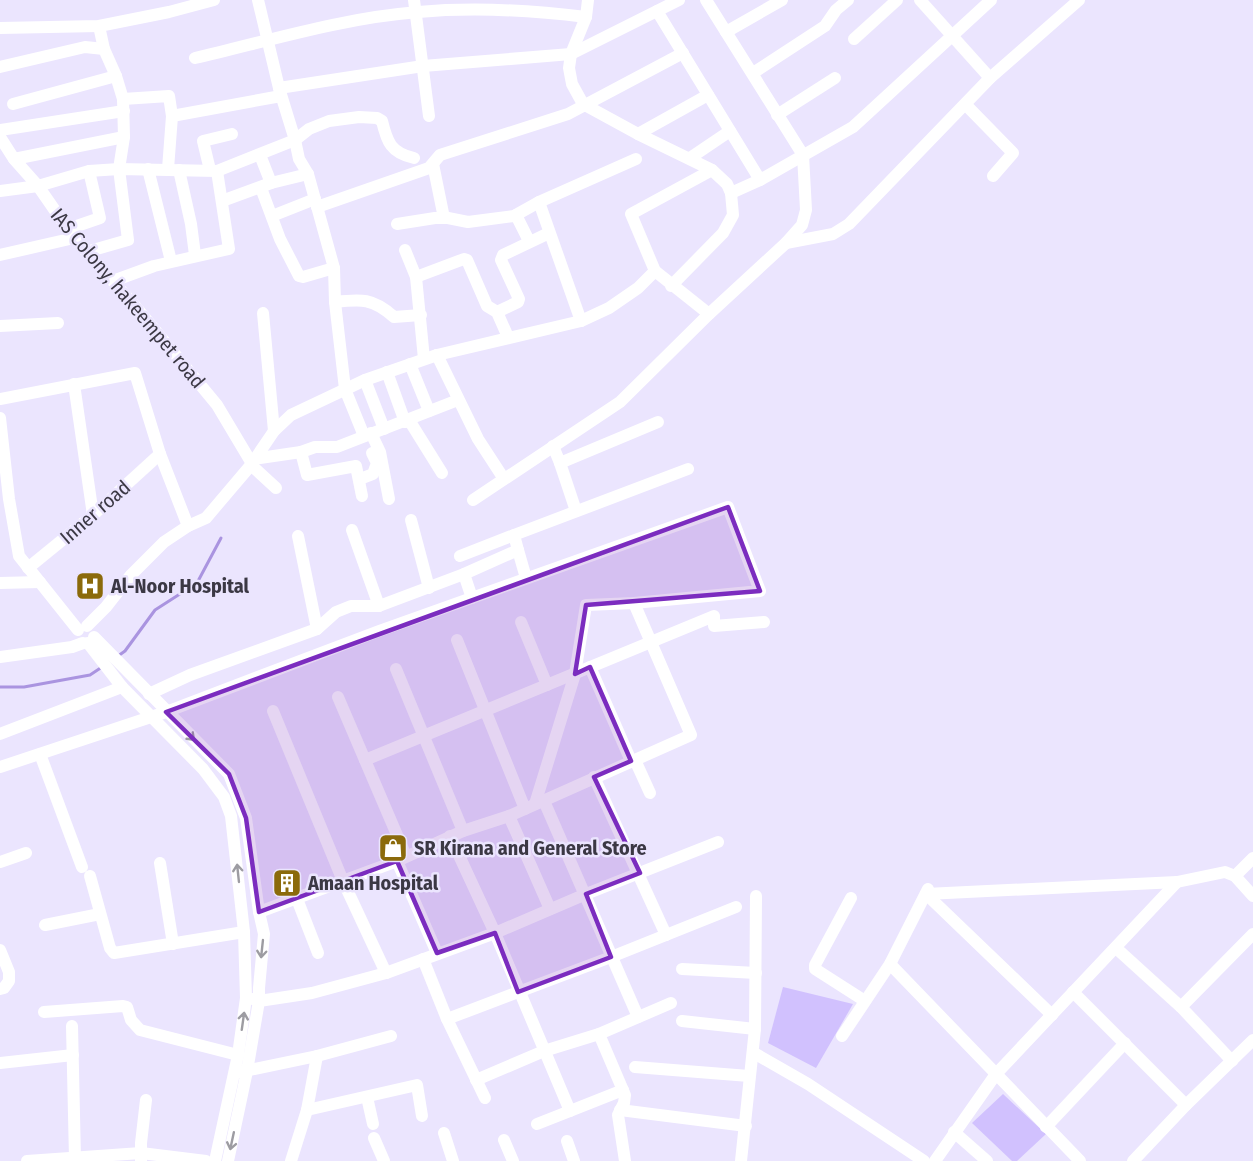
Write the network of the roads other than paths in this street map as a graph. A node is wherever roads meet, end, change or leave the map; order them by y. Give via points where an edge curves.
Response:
1 (214, 0) edge
2 (258, 0) edge
3 (588, 0) edge
4 (679, 0) edge
5 (705, 0) edge
6 (782, 0) edge
7 (848, 0) edge
8 (897, 0) edge
9 (920, 0) edge
10 (991, 0) edge
11 (1079, 0) edge
12 (1068, 4) edge
13 (415, 6) edge
14 (657, 11) junction
15 (582, 16) junction
16 (99, 26) junction
17 (0, 28) edge
18 (726, 32) junction
19 (952, 36) junction
20 (854, 39) dead end
21 (268, 41) junction
22 (104, 49) junction
23 (683, 52) junction
24 (562, 55) junction
25 (195, 58) dead end
26 (423, 66) junction
27 (0, 67) edge
28 (753, 74) junction
29 (116, 76) junction
30 (835, 78) dead end
31 (990, 78) junction
32 (280, 92) junction
33 (708, 95) junction
34 (13, 104) dead end
35 (124, 105) junction
36 (581, 105) junction
37 (966, 105) junction
38 (777, 115) junction
39 (172, 116) junction
40 (429, 116) dead end
41 (0, 130) edge
42 (730, 130) junction
43 (232, 134) dead end
44 (638, 134) junction
45 (0, 137) edge
46 (123, 137) junction
47 (295, 140) junction
48 (260, 155) junction
49 (803, 155) junction
50 (414, 158) dead end
51 (690, 158) junction
52 (14, 159) junction
53 (636, 159) dead end
54 (433, 164) junction
55 (119, 169) junction
56 (148, 169) junction
57 (174, 170) junction
58 (88, 171) junction
59 (213, 171) junction
60 (707, 173) junction
61 (308, 174) junction
62 (993, 176) dead end
63 (760, 180) junction
64 (38, 186) junction
65 (266, 186) junction
66 (0, 191) edge
67 (731, 194) junction
68 (222, 201) junction
69 (539, 202) junction
70 (316, 203) junction
71 (516, 215) junction
72 (272, 216) junction
73 (444, 218) junction
74 (397, 224) dead end
75 (71, 233) junction
76 (549, 233) junction
77 (529, 241) junction
78 (786, 243) junction
79 (405, 250) dead end
80 (86, 252) junction
81 (0, 255) edge
82 (195, 255) junction
83 (171, 261) junction
84 (334, 268) junction
85 (416, 277) junction
86 (663, 278) junction
87 (113, 281) junction
88 (335, 302) junction
89 (497, 312) junction
90 (263, 313) dead end
91 (709, 314) junction
92 (421, 315) junction
93 (581, 321) junction
94 (58, 323) dead end
95 (0, 326) edge
96 (508, 337) junction
97 (437, 355) junction
98 (424, 359) junction
99 (410, 364) junction
100 (387, 372) junction
101 (365, 380) junction
102 (74, 384) junction
103 (345, 389) junction
104 (0, 399) edge
105 (458, 400) junction
106 (429, 411) junction
107 (0, 418) edge
108 (407, 421) junction
109 (658, 422) dead end
110 (384, 429) junction
111 (274, 431) junction
112 (366, 435) junction
113 (553, 446) junction
114 (301, 452) junction
115 (160, 454) junction
116 (252, 462) junction
117 (560, 463) junction
118 (688, 469) dead end
119 (442, 474) dead end
120 (360, 479) junction
121 (504, 479) junction
122 (276, 488) dead end
123 (362, 496) dead end
124 (389, 499) dead end
125 (4, 500) edge
126 (473, 500) dead end
127 (576, 511) junction
128 (93, 515) junction
129 (411, 520) dead end
130 (188, 526) junction
131 (352, 530) dead end
132 (514, 535) junction
133 (298, 536) dead end
134 (518, 550) junction
135 (460, 556) dead end
136 (28, 568) junction
137 (464, 574) junction
138 (526, 578) junction
139 (40, 582) junction
140 (0, 583) edge
141 (429, 588) junction
142 (472, 598) junction
143 (634, 603) junction
144 (379, 606) junction
145 (521, 622) dead end
146 (764, 622) dead end
147 (316, 629) junction
148 (86, 636) junction
149 (458, 640) dead end
150 (651, 642) junction
151 (0, 657) edge
152 (110, 662) junction
153 (590, 668) junction
154 (396, 669) dead end
155 (575, 674) junction
156 (547, 685) junction
157 (122, 687) junction
158 (148, 694) junction
159 (338, 697) dead end
160 (273, 711) dead end
161 (484, 711) junction
162 (166, 712) junction
163 (152, 717) junction
164 (0, 734) edge
165 (425, 736) junction
166 (40, 754) junction
167 (365, 760) junction
168 (633, 760) junction
169 (0, 767) edge
170 (594, 777) junction
171 (650, 793) dead end
172 (535, 805) junction
173 (509, 816) junction
174 (463, 831) junction
175 (450, 836) junction
176 (718, 842) dead end
177 (26, 852) dead end
178 (402, 858) junction
179 (1253, 858) edge
180 (0, 862) edge
181 (160, 863) dead end
182 (640, 873) junction
183 (1235, 876) junction
184 (343, 881) junction
185 (1177, 882) junction
186 (927, 892) junction
187 (586, 894) junction
188 (756, 896) dead end
189 (1253, 896) edge
190 (851, 898) dead end
191 (297, 899) junction
192 (736, 907) dead end
193 (550, 909) junction
194 (259, 912) junction
195 (100, 914) junction
196 (45, 925) dead end
197 (244, 932) junction
198 (495, 933) junction
199 (1253, 934) edge
200 (666, 935) junction
201 (173, 944) junction
202 (1116, 948) junction
203 (0, 950) edge
204 (318, 953) dead end
205 (437, 953) junction
206 (611, 957) junction
207 (423, 959) junction
208 (890, 964) junction
209 (682, 969) dead end
210 (386, 973) junction
211 (756, 973) junction
212 (0, 989) edge
213 (518, 992) junction
214 (1073, 992) junction
215 (246, 998) junction
216 (259, 1001) junction
217 (865, 1001) junction
218 (671, 1003) dead end
219 (1180, 1007) junction
220 (44, 1012) dead end
221 (1052, 1015) junction
222 (638, 1017) junction
223 (447, 1019) junction
224 (682, 1021) dead end
225 (72, 1026) dead end
226 (755, 1029) junction
227 (599, 1034) junction
228 (391, 1036) dead end
229 (842, 1036) dead end
230 (1253, 1040) edge
231 (1125, 1043) junction
232 (544, 1051) junction
233 (754, 1053) junction
234 (73, 1055) junction
235 (238, 1055) junction
236 (317, 1056) junction
237 (1232, 1061) junction
238 (0, 1063) edge
239 (635, 1067) dead end
240 (247, 1071) junction
241 (234, 1072) junction
242 (996, 1074) junction
243 (748, 1076) junction
244 (476, 1080) junction
245 (623, 1090) junction
246 (367, 1097) junction
247 (485, 1098) dead end
248 (146, 1100) dead end
249 (1186, 1105) junction
250 (307, 1110) junction
251 (620, 1110) junction
252 (570, 1111) junction
253 (422, 1116) dead end
254 (373, 1124) dead end
255 (537, 1124) dead end
256 (746, 1126) junction
257 (1046, 1127) junction
258 (954, 1132) junction
259 (444, 1133) dead end
260 (374, 1138) dead end
261 (504, 1140) dead end
262 (567, 1141) dead end
263 (141, 1157) edge
264 (68, 1160) edge
265 (27, 1161) edge
266 (206, 1161) edge
267 (215, 1161) edge
268 (228, 1161) edge
269 (291, 1161) edge
270 (384, 1161) edge
271 (453, 1161) edge
272 (513, 1161) edge
273 (574, 1161) edge
274 (625, 1161) edge
275 (741, 1161) edge
276 (924, 1161) edge
277 (935, 1161) edge
278 (987, 1161) edge
279 (1080, 1161) edge
280 (1132, 1161) edge

1 - 16 street
2 - 21 street
3 - 15 street
4 - 14 street
5 - 18 street
6 - 18 street
7 - 28 street via 825,26
8 - 20 street
9 - 19 street
10 - 19 street
11 - 12 street
12 - 31 street
13 - 15 street
13 - 21 street
13 - 26 street
14 - 23 street
14 - 24 street
15 - 24 street
16 - 17 street
16 - 22 street
18 - 28 street
19 - 31 street
19 - 49 street via 853,127
21 - 25 street
21 - 32 street
22 - 27 street via 86,47
22 - 29 street
23 - 33 street
23 - 36 street
24 - 26 street
24 - 36 street
26 - 32 street
26 - 40 street
28 - 38 street
29 - 34 street
29 - 35 street
30 - 38 street
31 - 37 street
32 - 39 street
32 - 47 street
33 - 42 street
33 - 44 street
35 - 39 street via 169,96
35 - 41 street
35 - 46 street
36 - 44 street
36 - 54 street via 568,114 440,155
37 - 62 street via 1012,153
37 - 78 street via 849,224 833,234
38 - 49 street
39 - 57 street
42 - 51 street
42 - 63 street
43 - 59 street via 203,141
44 - 51 street
45 - 52 street, IAS Colony, hakeempet road
46 - 52 street
46 - 55 street
47 - 48 street
47 - 50 street via 329,121 377,118 395,150
47 - 61 street via 299,159
48 - 59 street
48 - 65 street
49 - 63 street
49 - 78 street via 806,210 802,225
51 - 60 street
52 - 64 street, IAS Colony, hakeempet road
53 - 69 street
54 - 70 street via 419,172
54 - 73 street
55 - 56 street
55 - 58 street
55 - 80 street via 128,240
56 - 57 street
56 - 83 street
57 - 59 street
57 - 82 street via 191,224
58 - 64 street
58 - 75 street via 100,218
59 - 68 street
60 - 67 street via 727,184
60 - 86 street via 631,214
61 - 65 street
61 - 70 street
63 - 67 street
64 - 66 street
64 - 75 street, IAS Colony, hakeempet road
65 - 68 street
65 - 72 street
67 - 86 street via 733,215 723,233
68 - 82 street via 229,249
69 - 71 street
69 - 76 street
70 - 72 street
70 - 84 street
71 - 73 street via 468,222
71 - 77 street
72 - 84 street via 299,276
73 - 74 street
75 - 80 street, IAS Colony, hakeempet road
75 - 81 street
76 - 77 street
76 - 93 street
77 - 89 street via 503,255 501,260 519,299
78 - 91 street
79 - 85 street
80 - 87 street, IAS Colony, hakeempet road
82 - 83 street
83 - 87 street
84 - 88 street
85 - 89 street via 467,260 487,306
85 - 92 street
86 - 91 street
86 - 93 street
87 - 116 street, IAS Colony, hakeempet road via 217,405
88 - 92 street via 366,300 394,316
88 - 103 street
89 - 96 street
90 - 111 street
91 - 113 street via 620,402
92 - 98 street
93 - 96 street
94 - 95 street
96 - 97 street
97 - 98 street
97 - 105 street
98 - 99 street
99 - 100 street
99 - 106 street
100 - 101 street
100 - 108 street
101 - 103 street
101 - 110 street
102 - 104 street
102 - 115 street via 135,373
102 - 128 street
103 - 111 street via 291,415
103 - 112 street
105 - 106 street
105 - 121 street
106 - 108 street
107 - 125 street
108 - 110 street
108 - 119 street
109 - 117 street
110 - 112 street
111 - 116 street
112 - 114 street via 337,447 315,447
112 - 120 street via 377,463 373,474
112 - 124 street via 380,452
113 - 117 street
113 - 121 street
114 - 116 street
114 - 120 street via 307,475 356,466
115 - 128 street, Inner road
115 - 130 street
116 - 122 street, IAS Colony, hakeempet road
116 - 130 street via 206,518
117 - 127 street
118 - 127 street
120 - 123 street
121 - 126 street
125 - 136 street via 19,556
127 - 132 street
128 - 136 street, Inner road
129 - 141 street
130 - 148 street via 164,542 131,575
131 - 144 street
132 - 134 street
132 - 135 street
133 - 147 street
134 - 137 street
134 - 138 street
136 - 139 street
137 - 141 street
137 - 142 street
138 - 142 street
138 - 143 street via 728,507 760,591
139 - 140 street
139 - 148 street
141 - 144 street
142 - 162 street
143 - 150 street
143 - 155 street via 585,605
144 - 147 street via 351,606 336,612
145 - 156 street
146 - 150 street via 714,626 714,616
147 - 158 street
148 - 151 street via 72,647
148 - 152 street
149 - 161 street
150 - 153 street
150 - 168 street via 691,735
152 - 157 street
152 - 158 street
153 - 155 street
153 - 168 street
154 - 165 street
155 - 156 street
155 - 172 street
156 - 161 street
157 - 163 street
157 - 164 street
158 - 162 street
159 - 167 street
160 - 184 street
161 - 165 street
161 - 172 street
162 - 163 street
162 -> 194 street via 229,774 246,818
163 - 166 street
197 -> 163 street via 231,816 224,797 203,769
165 - 167 street
165 - 174 street
166 - 169 street
166 - 195 street
167 - 178 street
168 - 170 street
168 - 171 street
170 - 172 street
170 - 182 street
172 - 173 street
172 - 187 street
173 - 174 street
173 - 193 street
174 - 175 street
175 - 178 street
175 - 198 street
176 - 182 street
177 - 180 street
178 - 184 street
178 - 205 street
179 - 183 street
181 - 201 street
182 - 187 street
182 - 200 street
183 - 185 street via 1225,872
183 - 189 street
184 - 191 street
184 - 210 street
185 - 186 street
185 - 202 street
186 - 208 street
186 - 221 street
187 - 193 street
187 - 206 street
188 - 211 street
190 - 217 street via 815,969
191 - 194 street
191 - 204 street
192 - 200 street
193 - 198 street
194 -> 216 street via 264,934
195 - 196 street
195 - 201 street via 114,952
197 - 201 street
197 - 215 street
198 - 205 street
198 - 213 street
199 - 219 street
200 - 206 street
202 - 214 street
202 - 219 street
203 - 212 street via 9,972 9,981
205 - 207 street
206 - 213 street
206 - 222 street
207 - 210 street
207 - 223 street
208 - 217 street
208 - 242 street
209 - 211 street
210 - 216 street via 312,993
211 - 226 street
213 - 223 street
213 - 232 street
214 - 221 street
214 - 231 street
215 - 216 street
235 -> 215 street
216 - 240 street
217 - 229 street
218 - 222 street
219 - 237 street
220 - 235 street via 128,1007 131,1020 140,1030
221 - 242 street
222 - 227 street
223 - 244 street
224 - 226 street
225 - 234 street
226 - 233 street
227 - 232 street
227 - 245 street
228 - 236 street
230 - 237 street
231 - 249 street
231 - 257 street
232 - 244 street
232 - 252 street
233 - 243 street
233 - 276 street
234 - 238 street
234 - 264 street
235 - 241 street
236 - 240 street
236 - 250 street
237 - 249 street
239 - 243 street
240 - 241 street
240 -> 268 street
241 - 267 street
242 - 257 street
242 - 258 street
243 - 256 street
244 - 247 street
245 - 251 street via 625,1099
245 - 252 street
246 - 250 street
246 - 253 street via 417,1085
246 - 254 street
248 - 263 street
249 - 280 street
250 - 269 street
251 - 256 street
251 - 274 street via 618,1121
252 - 255 street
256 - 275 street
257 - 279 street
258 - 277 street
258 - 278 street
259 - 271 street
260 - 270 street
261 - 272 street
262 - 273 street
263 - 264 street
263 - 266 street
264 - 265 street

